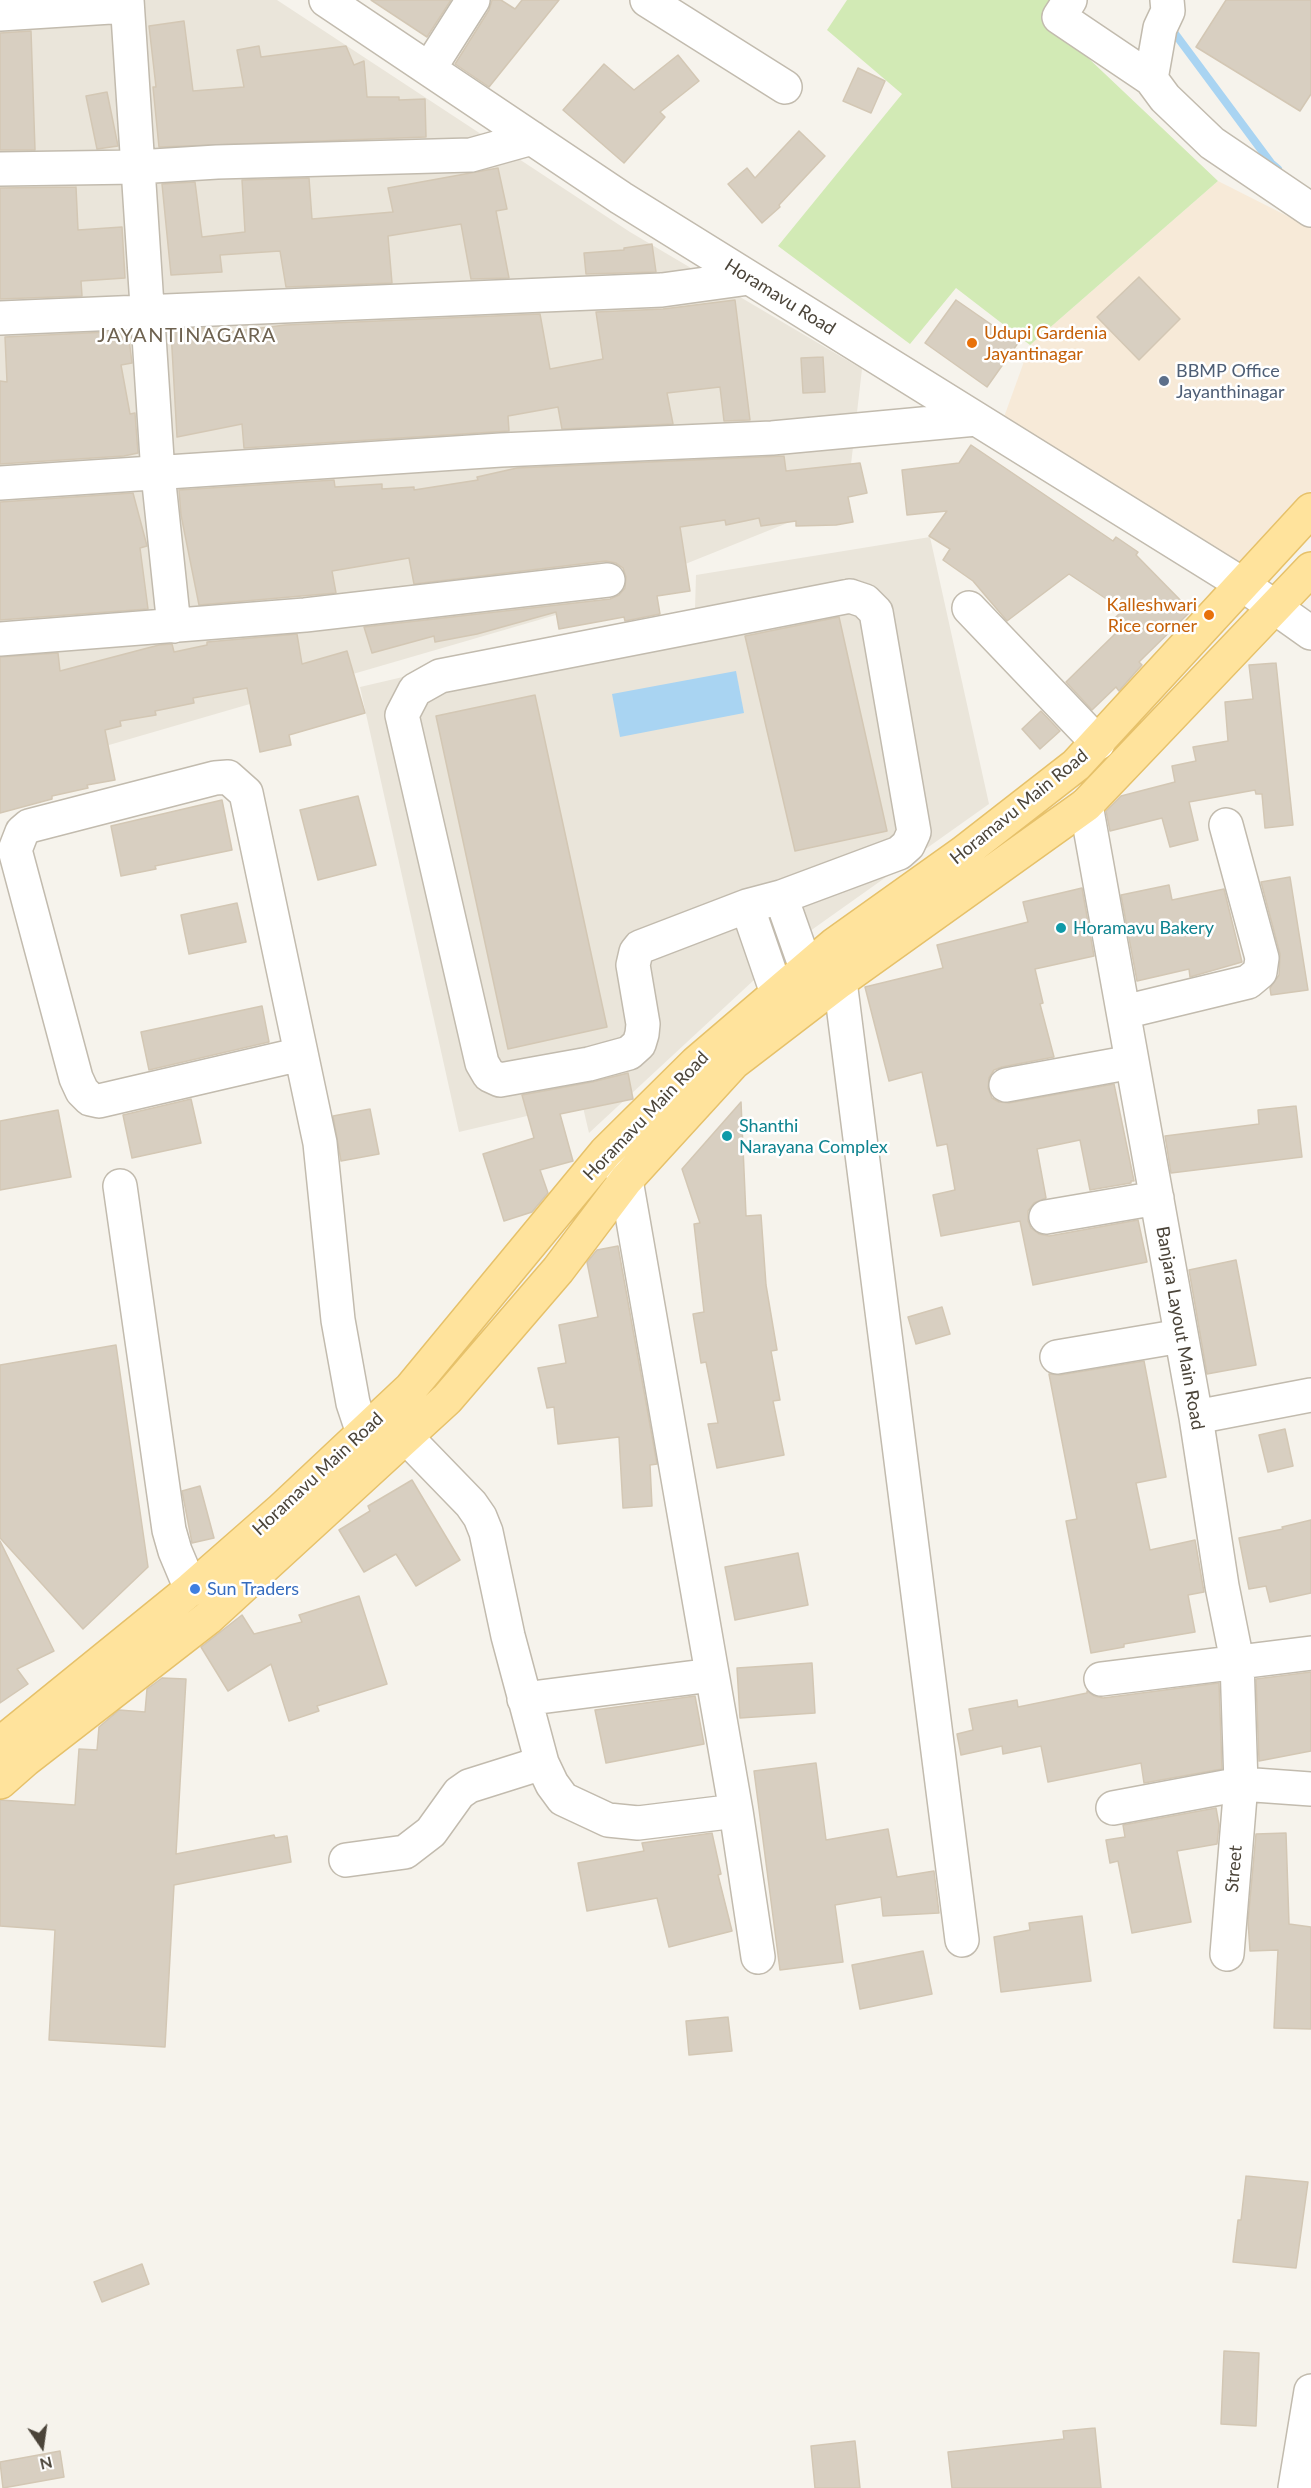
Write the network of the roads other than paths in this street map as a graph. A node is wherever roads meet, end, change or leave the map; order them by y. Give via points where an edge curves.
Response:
1 (326, 0) edge
2 (473, 0) edge
3 (647, 0) edge
4 (1070, 0) edge
5 (127, 3) edge
6 (1165, 13) edge
7 (0, 14) edge
8 (429, 69) junction
9 (1151, 79) junction
10 (784, 87) dead end
11 (532, 138) junction
12 (137, 167) junction
13 (0, 169) edge
14 (1311, 210) edge
15 (749, 278) junction
16 (147, 311) junction
17 (0, 318) edge
18 (976, 418) junction
19 (158, 474) junction
20 (0, 483) edge
21 (1311, 510) edge
22 (1311, 569) edge
23 (608, 580) dead end
24 (1242, 584) junction
25 (969, 608) dead end
26 (1275, 609) junction
27 (174, 626) junction
28 (1311, 633) edge
29 (0, 639) edge
30 (1098, 742) junction
31 (1086, 805) junction
32 (1226, 825) dead end
33 (781, 897) junction
34 (747, 906) junction
35 (806, 968) junction
36 (840, 981) junction
37 (777, 993) junction
38 (1124, 1012) junction
39 (301, 1054) junction
40 (1132, 1062) junction
41 (1006, 1085) dead end
42 (610, 1148) junction
43 (626, 1179) junction
44 (120, 1186) dead end
45 (1157, 1198) junction
46 (1046, 1217) dead end
47 (1181, 1336) junction
48 (1057, 1357) dead end
49 (1311, 1395) edge
50 (1196, 1417) junction
51 (363, 1433) junction
52 (407, 1438) junction
53 (191, 1588) junction
54 (1311, 1653) edge
55 (1237, 1661) junction
56 (712, 1675) junction
57 (1101, 1678) dead end
58 (524, 1699) junction
59 (8, 1750) edge
60 (542, 1763) junction
61 (0, 1782) edge
62 (1241, 1784) junction
63 (1311, 1789) edge
64 (1113, 1808) dead end
65 (736, 1811) junction
66 (346, 1860) dead end
67 (962, 1940) dead end
68 (1227, 1954) dead end
69 (758, 1957) dead end
70 (1311, 2391) edge
71 (1295, 2488) edge

1 - 8 street, Horamavu Road
2 - 8 street
3 - 10 street
4 - 9 street via 1059,17
5 - 7 street
5 - 12 street
6 - 9 street
8 - 11 street, Horamavu Road
9 - 14 street via 1164,98 1212,143
11 - 12 street via 471,154
11 - 15 street, Horamavu Road
12 - 13 street
12 - 16 street
15 - 16 street via 662,290
15 - 18 street, Horamavu Road
16 - 17 street
16 - 19 street
18 - 19 street via 772,438 501,450
18 - 24 street, Horamavu Road
19 - 20 street
19 - 27 street
21 - 24 main road, Horamavu Main Road
22 - 26 main road, Horamavu Main Road
23 - 27 street
24 - 26 street, Horamavu Road
24 - 30 main road, Horamavu Main Road
25 - 30 street
26 - 28 street, Horamavu Road
26 - 31 main road, Horamavu Main Road
27 - 29 street
30 - 35 main road, Horamavu Main Road via 1076,765 963,853
31 - 36 main road, Horamavu Main Road
31 - 38 street, Banjara Layout Main Road
32 - 38 street via 1263,958 1260,972 1248,982
33 - 34 street
33 - 34 street via 898,853 908,845 914,832 879,622 876,612 865,601 850,596 440,676 415,690 402,715 482,1063 489,1075 500,1080 628,1053 639,1044 642,1034 633,965 640,947
33 - 35 street
34 - 37 street
35 - 37 main road, Horamavu Main Road
36 - 43 main road, Horamavu Main Road via 733,1063
36 - 67 street
37 - 42 main road, Horamavu Main Road via 696,1063
38 - 40 street, Banjara Layout Main Road
39 - 39 street via 99,1101 90,1099 76,1078 15,850 22,832 29,826 215,778 228,777 238,784 250,802
39 - 51 street via 320,1143 338,1320 353,1404
40 - 41 street
40 - 45 street, Banjara Layout Main Road
42 - 43 street
42 - 51 main road, Horamavu Main Road via 411,1388
43 - 52 main road, Horamavu Main Road via 501,1338
43 - 56 street
44 - 53 street via 169,1530
45 - 46 street
45 - 47 street, Banjara Layout Main Road
47 - 48 street
47 - 50 street, Banjara Layout Main Road
49 - 50 street
50 - 55 street, Banjara Layout Main Road
51 - 52 street
51 - 53 main road, Horamavu Main Road
52 - 58 street via 480,1517
52 - 59 main road, Horamavu Main Road via 208,1618
53 - 59 main road, Horamavu Main Road
54 - 55 street
55 - 57 street
55 - 62 street, Banjara Layout Main Road
56 - 58 street
56 - 65 street
58 - 60 street
59 - 61 main road, Horamavu Main Road
60 - 65 street via 562,1799 608,1820 638,1823
60 - 66 street via 469,1786 459,1793 431,1832 405,1851
62 - 63 street
62 - 64 street
62 - 68 street, Street
65 - 69 street
70 - 71 street

